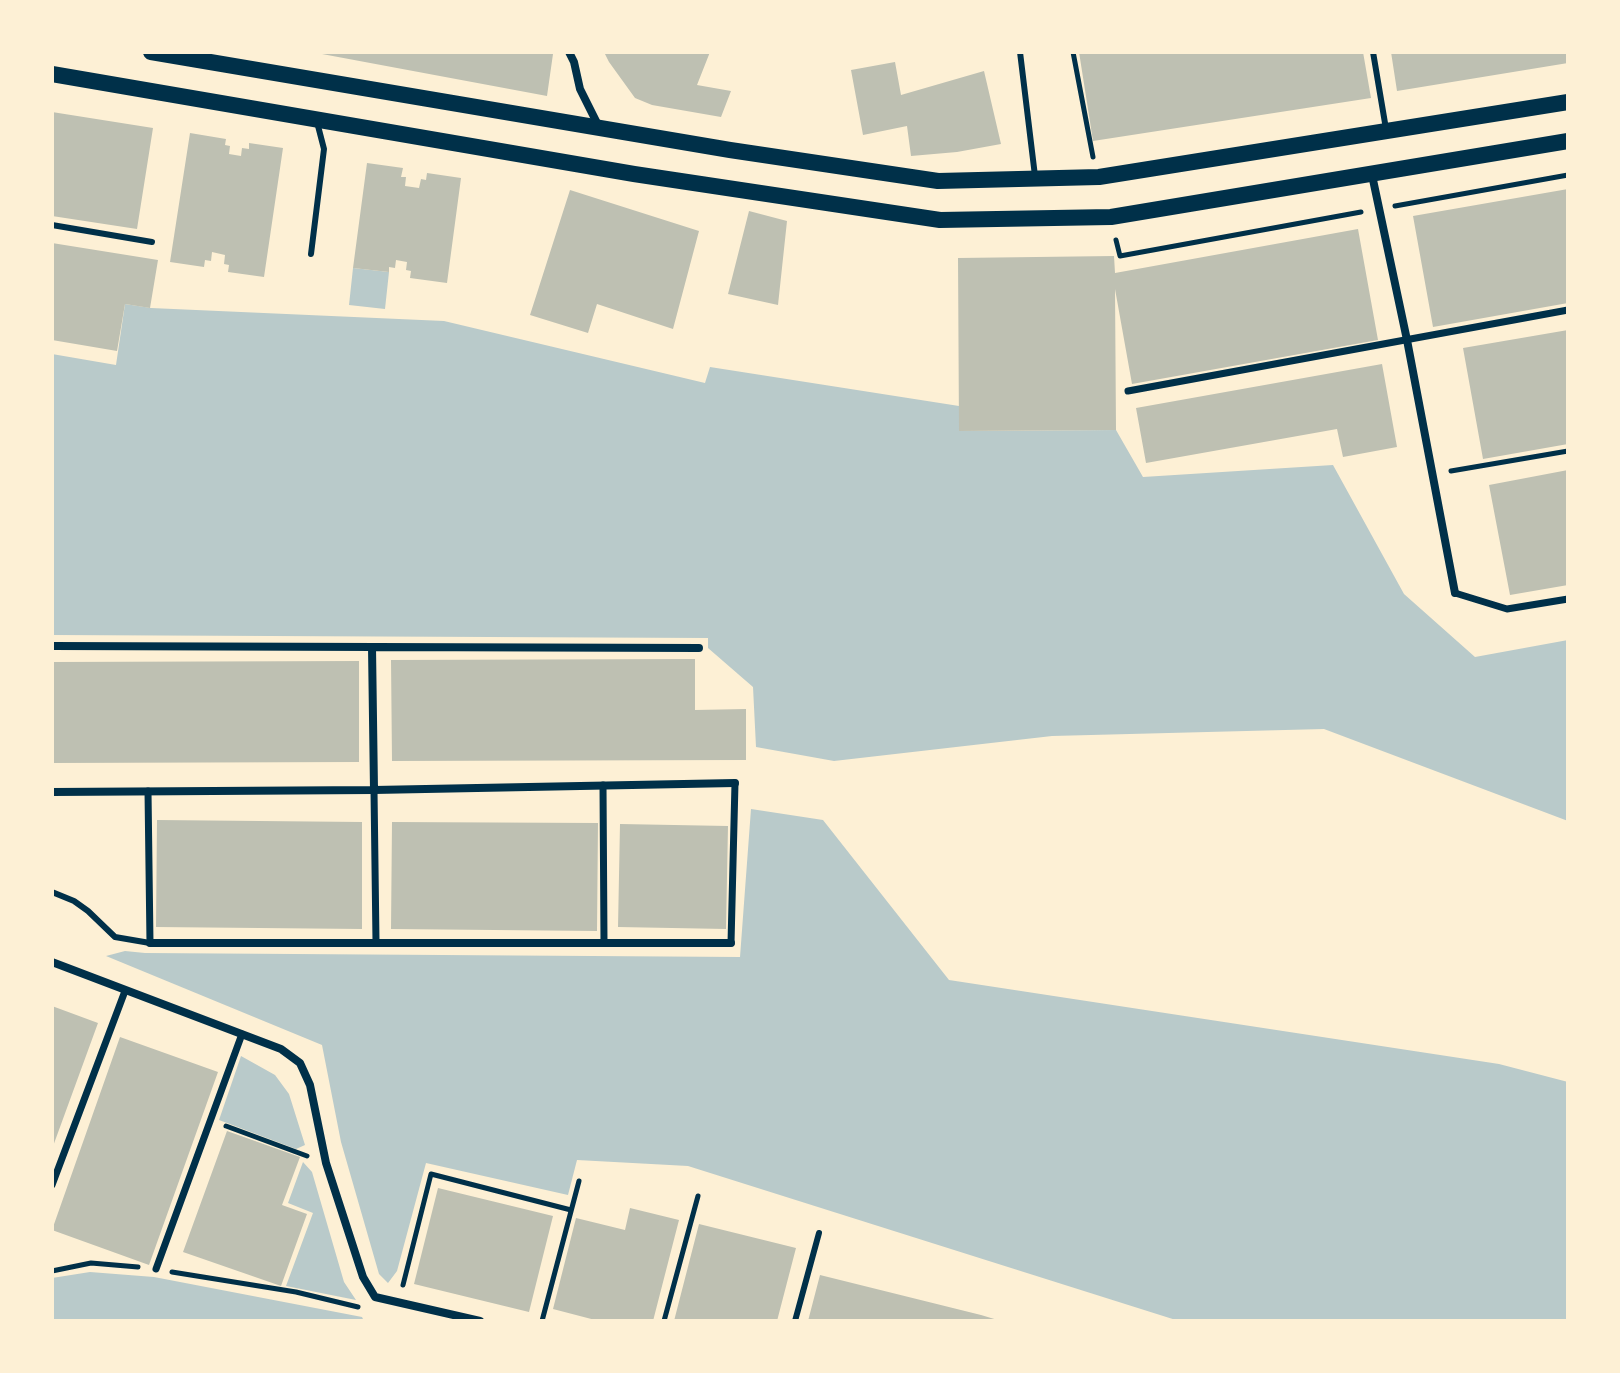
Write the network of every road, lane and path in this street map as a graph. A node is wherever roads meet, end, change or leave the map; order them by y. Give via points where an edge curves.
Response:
1 (151, 52) edge
2 (569, 52) edge
3 (1020, 52) edge
4 (1073, 52) edge
5 (1373, 52) edge
6 (52, 74) edge
7 (1568, 102) edge
8 (316, 119) junction
9 (599, 127) junction
10 (1386, 132) junction
11 (1568, 141) edge
12 (1089, 145) dead end
13 (1372, 175) junction
14 (1568, 175) edge
15 (1035, 179) junction
16 (1379, 208) junction
17 (52, 225) edge
18 (152, 242) dead end
19 (311, 254) dead end
20 (1120, 256) dead end
21 (1568, 310) edge
22 (1407, 340) junction
23 (1128, 391) dead end
24 (1568, 451) edge
25 (1433, 474) junction
26 (1455, 593) joint
27 (1568, 599) edge
28 (52, 646) edge
29 (372, 647) junction
30 (699, 648) dead end
31 (735, 783) joint
32 (603, 785) junction
33 (374, 790) junction
34 (148, 791) junction
35 (52, 792) edge
36 (52, 892) edge
37 (376, 942) junction
38 (604, 942) junction
39 (150, 943) junction
40 (731, 943) joint
41 (52, 962) edge
42 (125, 991) junction
43 (242, 1034) junction
44 (210, 1120) junction
45 (326, 1163) junction
46 (579, 1181) dead end
47 (52, 1185) edge
48 (698, 1196) dead end
49 (571, 1210) junction
50 (819, 1233) dead end
51 (156, 1269) junction
52 (52, 1271) edge
53 (386, 1301) junction
54 (398, 1303) junction
55 (480, 1321) edge
56 (542, 1321) edge
57 (664, 1321) edge
58 (795, 1321) edge

1 - 9 main road
2 - 9 street
3 - 15 lane
4 - 12 path
5 - 10 lane
6 - 8 main road
7 - 10 main road
8 - 13 main road via 649,177 940,220 1111,217
8 - 19 lane via 324,149
9 - 15 main road via 938,181
10 - 15 main road via 1099,177
11 - 13 main road
13 - 16 street
14 - 16 path
16 - 20 path
16 - 22 street
17 - 18 lane
21 - 22 street
22 - 23 street
22 - 25 street
24 - 25 path
25 - 26 street
26 - 27 street via 1507,609
28 - 29 street
29 - 30 street
29 - 33 street
31 - 32 street
31 - 40 street
32 - 33 street
32 - 38 street
33 - 34 street
33 - 37 street
34 - 35 street
34 - 39 street
36 - 39 lane via 88,911 115,937
37 - 38 street
37 - 39 street
38 - 40 street
41 - 42 street
42 - 43 street
42 - 47 street
43 - 44 street
43 - 45 street via 281,1049 300,1063 310,1085
44 - 45 path
44 - 51 street
45 - 53 street via 363,1277 375,1297
46 - 49 path
48 - 57 path
49 - 54 path via 431,1174
49 - 56 path
50 - 58 lane
51 - 52 path via 91,1263
51 - 53 path via 363,1308
53 - 54 street
54 - 55 street

